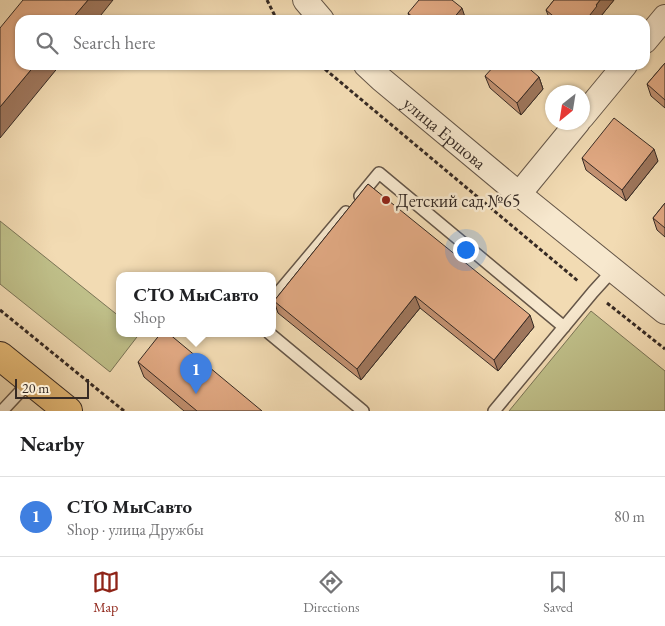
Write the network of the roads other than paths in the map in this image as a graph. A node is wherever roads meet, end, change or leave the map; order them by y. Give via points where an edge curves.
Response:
1 (305, 0) edge
2 (318, 15) edge
3 (665, 17) edge
4 (650, 35) edge
5 (371, 70) edge
6 (621, 70) edge
7 (590, 107) edge
8 (571, 130) edge
9 (519, 194) junction
10 (613, 270) junction
11 (276, 295) edge
12 (665, 312) edge
13 (564, 327) junction
14 (275, 337) edge
15 (0, 356) edge
16 (30, 381) junction
17 (2, 411) edge
18 (68, 411) edge
19 (363, 411) edge
20 (494, 411) edge

1 - 2 street
3 - 4 street
5 - 9 street, улица Ершова
6 - 7 street
8 - 9 street
9 - 10 street, улица Ершова
10 - 12 street, улица Ершова
10 - 13 lane
11 - 13 lane via 379,173
13 - 20 lane
14 - 19 lane
15 - 16 main road
16 - 17 lane
16 - 18 main road

